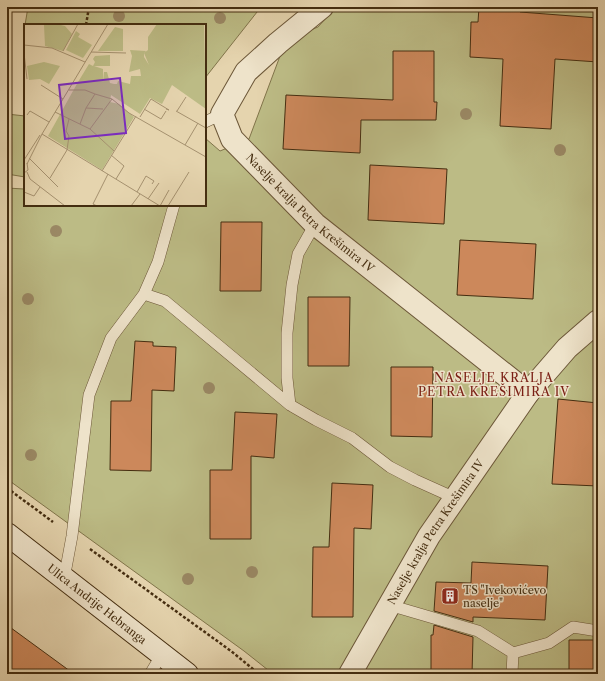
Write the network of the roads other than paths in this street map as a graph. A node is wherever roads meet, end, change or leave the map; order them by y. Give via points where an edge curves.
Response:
1 (322, 7) edge
2 (214, 118) edge
3 (174, 206) edge
4 (315, 224) junction
5 (144, 294) junction
6 (598, 321) edge
7 (528, 393) junction
8 (290, 405) junction
9 (455, 498) junction
10 (7, 534) edge
11 (64, 579) junction
12 (389, 605) junction
13 (598, 631) edge
14 (513, 653) junction
15 (162, 654) junction
16 (150, 674) edge
17 (187, 674) edge
18 (350, 674) edge
19 (512, 674) edge

1 - 2 street, Naselje kralja Petra Krešimira IV via 246,72
2 - 4 street, Naselje kralja Petra Krešimira IV
3 - 5 lane via 158,262
4 - 7 street, Naselje kralja Petra Krešimira IV
4 - 8 lane via 298,254 292,285 287,334
5 - 8 lane via 165,301
5 - 11 lane via 110,338 89,395 72,536
6 - 7 street, Naselje kralja Petra Krešimira IV via 567,348
7 - 9 street, Naselje kralja Petra Krešimira IV
8 - 9 lane via 352,438 390,467
9 - 12 street, Naselje kralja Petra Krešimira IV via 428,536
10 - 11 street, Ulica Andrije Hebranga
11 - 15 street, Ulica Andrije Hebranga
12 - 14 lane via 478,631
12 - 18 street, Naselje kralja Petra Krešimira IV
13 - 14 lane via 573,627 548,643
14 - 19 lane
15 - 16 lane
15 - 17 street, Ulica Andrije Hebranga

